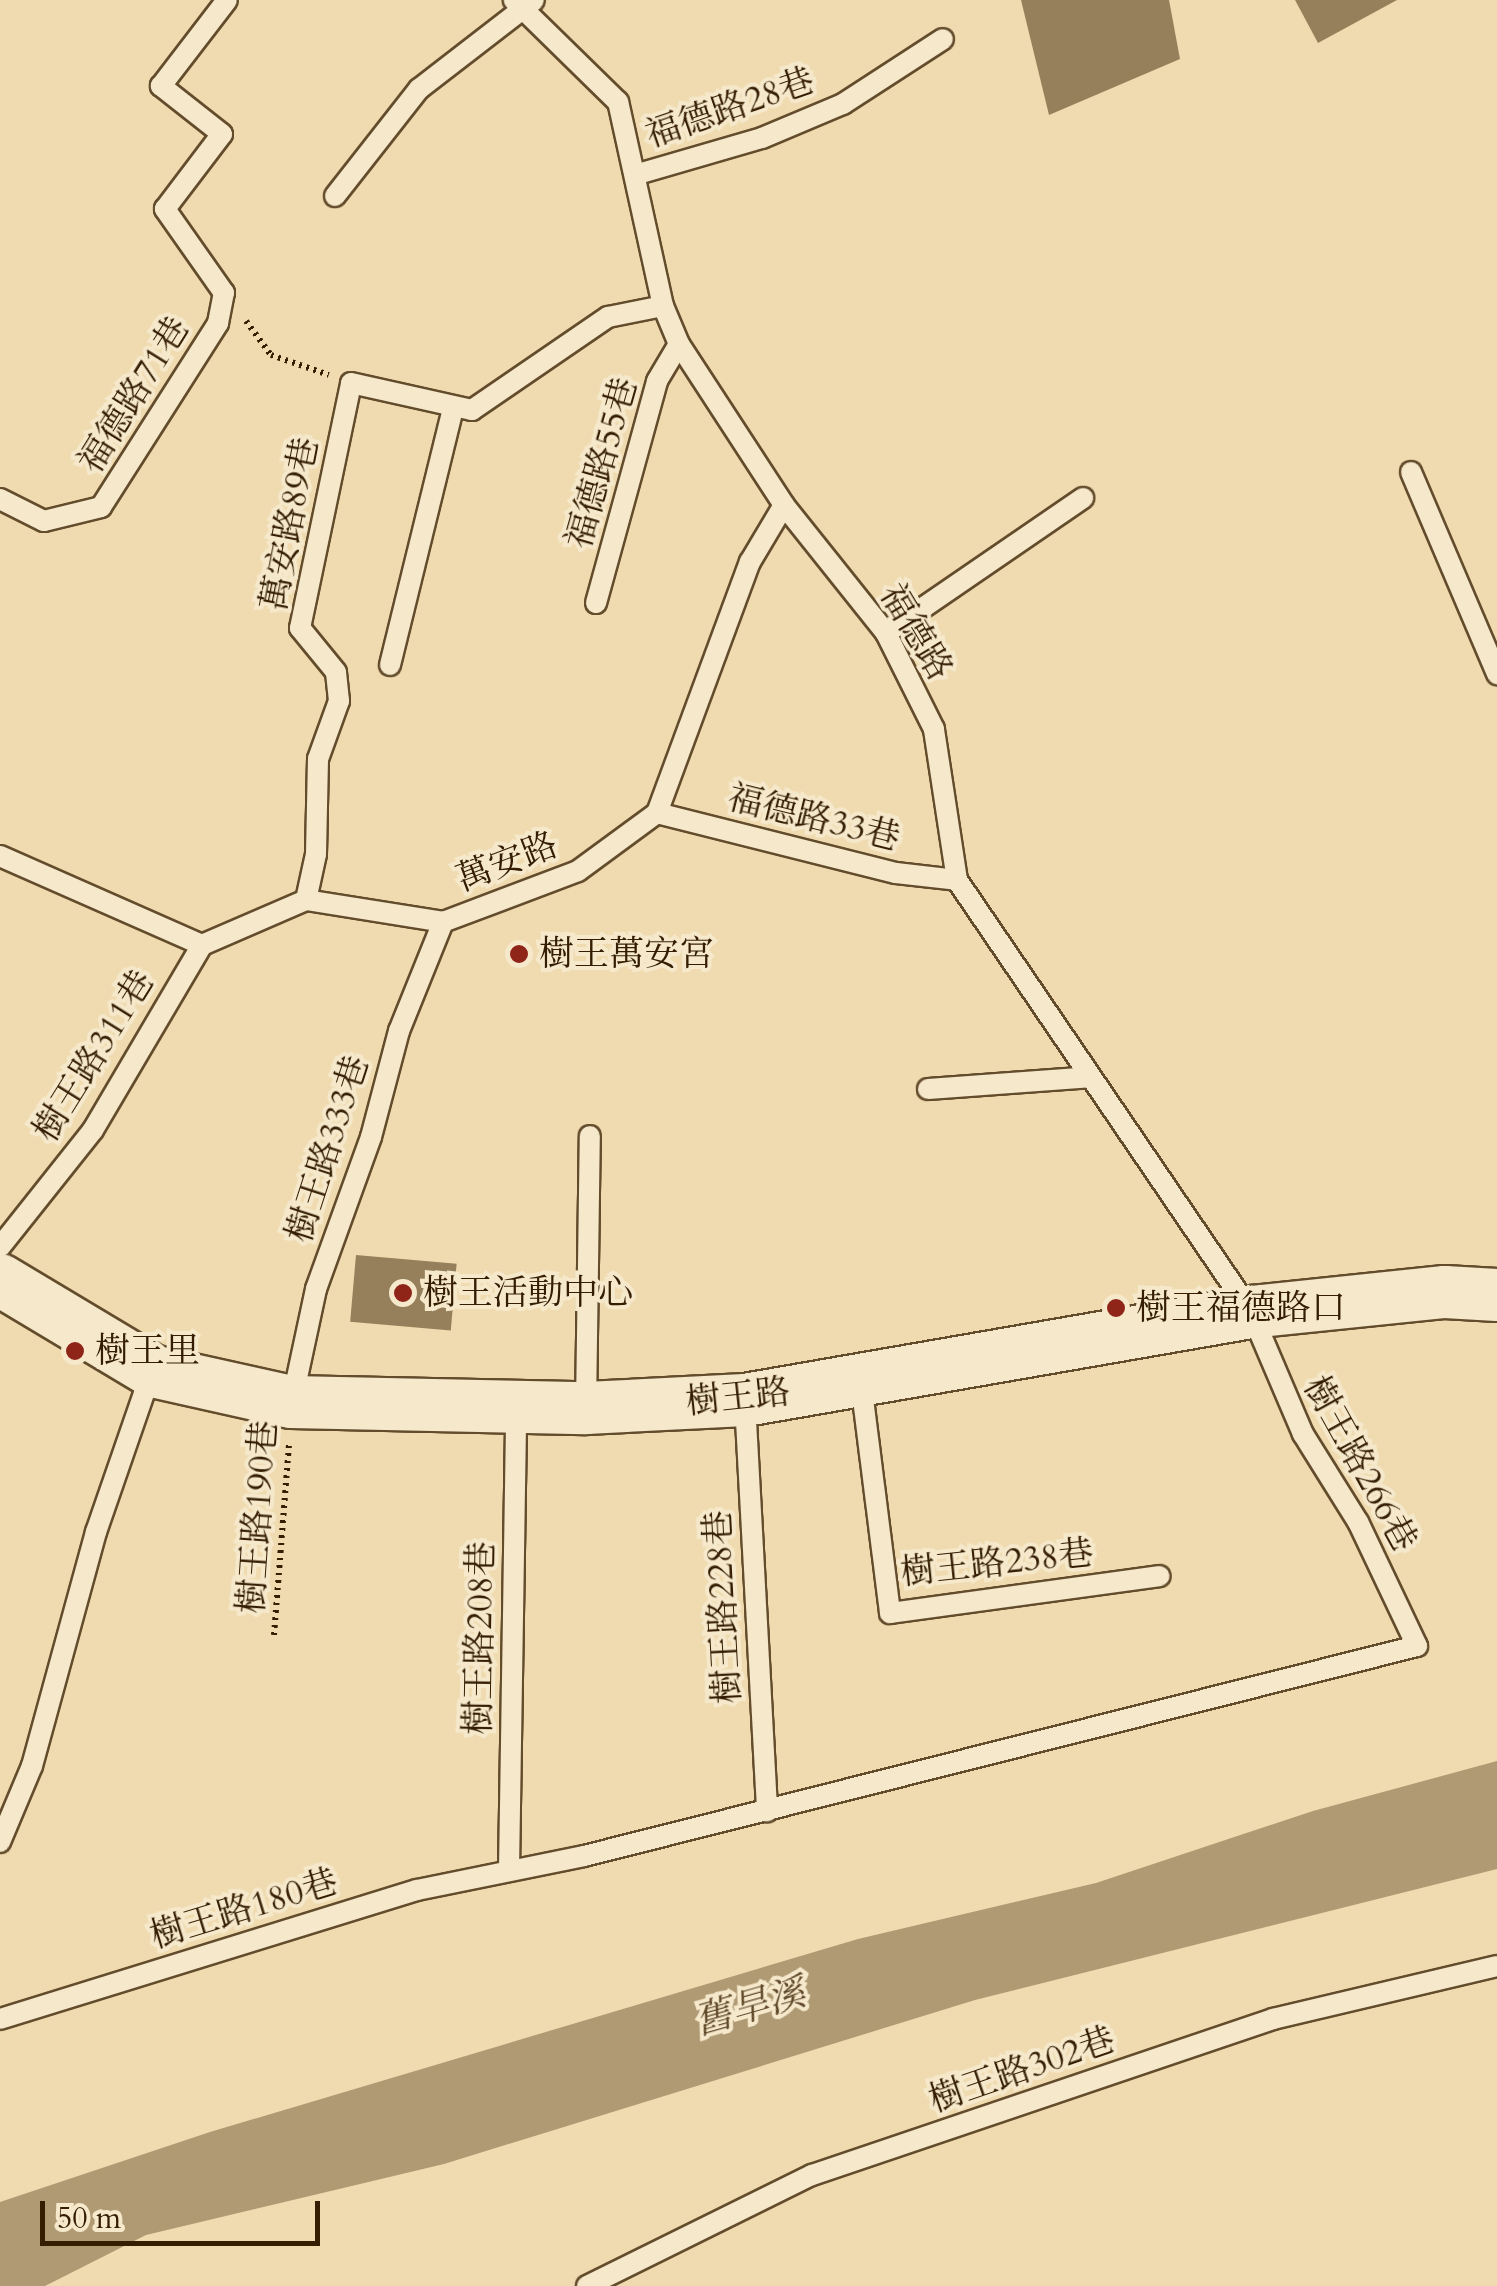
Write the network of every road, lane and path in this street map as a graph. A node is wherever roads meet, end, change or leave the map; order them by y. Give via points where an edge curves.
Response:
1 (227, 0) edge
2 (522, 2) edge
3 (943, 40) dead end
4 (638, 174) junction
5 (335, 196) dead end
6 (224, 292) junction
7 (663, 306) junction
8 (678, 344) junction
9 (351, 383) junction
10 (453, 409) junction
11 (1411, 472) dead end
12 (1083, 498) dead end
13 (0, 500) edge
14 (784, 505) junction
15 (596, 603) dead end
16 (886, 633) junction
17 (390, 665) dead end
18 (1497, 674) edge
19 (657, 813) junction
20 (0, 856) edge
21 (957, 880) junction
22 (306, 900) junction
23 (443, 922) junction
24 (202, 945) junction
25 (1090, 1077) junction
26 (928, 1089) dead end
27 (590, 1136) dead end
28 (0, 1247) edge
29 (0, 1280) edge
30 (1497, 1295) edge
31 (1251, 1312) junction
32 (152, 1370) junction
33 (860, 1381) junction
34 (745, 1400) junction
35 (291, 1402) junction
36 (516, 1406) junction
37 (586, 1408) junction
38 (1160, 1576) dead end
39 (274, 1635) dead end
40 (1417, 1646) joint
41 (767, 1811) junction
42 (0, 1842) edge
43 (508, 1870) junction
44 (1497, 1966) edge
45 (0, 2019) edge
46 (587, 2286) edge

1 - 6 lane, 福德路71巷 via 162,86 222,134 165,209
2 - 4 lane, 福德路 via 618,102
2 - 5 lane via 419,89
3 - 4 lane, 福德路28巷 via 843,104 762,138
4 - 7 lane, 福德路
6 - 9 path via 272,354
6 - 13 lane, 福德路71巷 via 218,323 101,507 44,520
7 - 8 lane, 福德路
7 - 10 lane via 608,318 472,410
8 - 14 lane, 福德路
8 - 15 lane, 福德路55巷 via 657,381
9 - 10 lane
9 - 22 lane, 萬安路89巷 via 300,628 336,672 339,701 318,758 316,854
10 - 17 lane
11 - 18 lane
12 - 16 lane
14 - 16 lane, 福德路
14 - 19 lane via 750,562
16 - 21 lane, 福德路 via 934,729
19 - 21 lane, 福德路33巷 via 896,872
19 - 23 lane, 萬安路 via 578,871
20 - 24 lane
21 - 25 lane, 福德路
22 - 23 lane, 萬安路
22 - 24 lane
23 - 35 lane, 樹王路333巷 via 316,1288
24 - 28 lane, 樹王路311巷 via 93,1130
25 - 26 lane
25 - 31 lane, 福德路
27 - 37 lane
29 - 32 street, 樹王路
30 - 31 street, 樹王路 via 1445,1292
31 - 33 street, 樹王路
31 - 40 lane, 樹王路266巷 via 1303,1434 1358,1522
32 - 35 street, 樹王路
32 - 42 lane via 96,1532 32,1766
33 - 34 street, 樹王路
33 - 38 lane, 樹王路238巷 via 890,1613
34 - 37 street, 樹王路
34 - 41 lane, 樹王路228巷
35 - 36 street, 樹王路
35 - 39 path, 樹王路190巷
36 - 37 street, 樹王路
36 - 43 lane, 樹王路208巷
40 - 41 lane, 樹王路180巷
41 - 43 lane, 樹王路180巷
43 - 45 lane, 樹王路180巷 via 416,1890
44 - 46 lane, 樹王路302巷 via 1272,2020 812,2176

